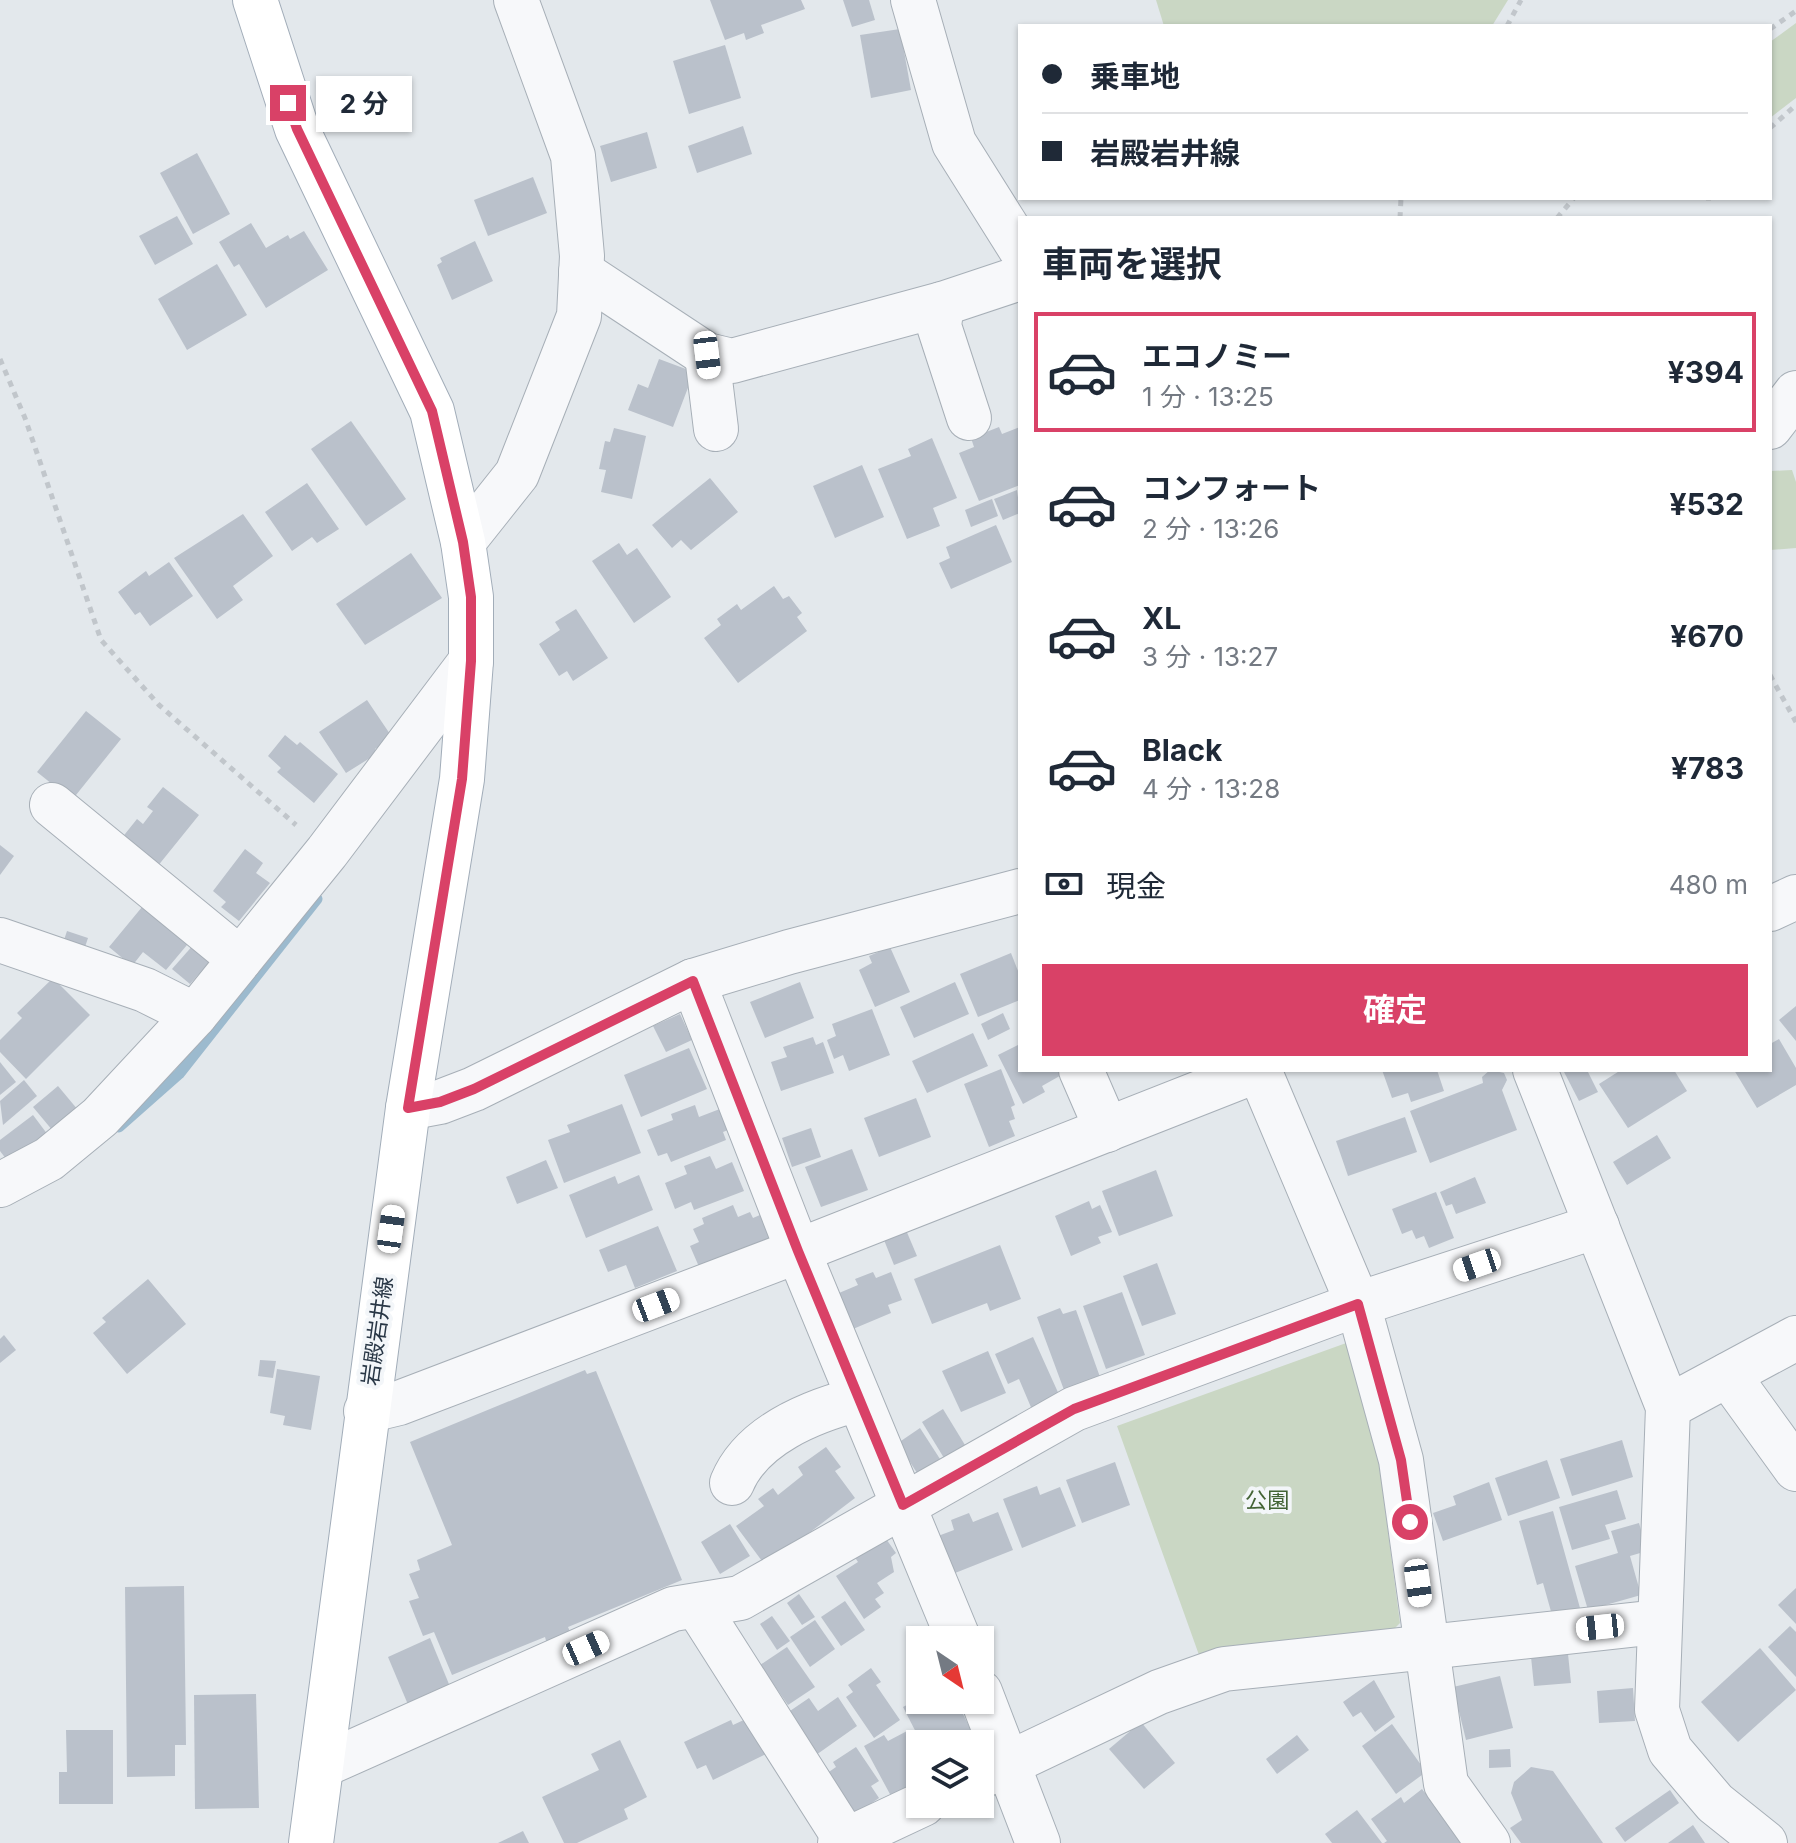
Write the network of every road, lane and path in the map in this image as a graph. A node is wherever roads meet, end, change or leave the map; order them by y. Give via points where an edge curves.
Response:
1 (255, 0) edge
2 (516, 0) edge
3 (913, 0) edge
4 (1521, 0) edge
5 (1796, 11) edge
6 (1508, 24) edge
7 (1772, 28) edge
8 (1796, 105) edge
9 (1772, 126) edge
10 (1572, 200) edge
11 (1559, 216) edge
12 (1018, 245) edge
13 (581, 272) junction
14 (1018, 279) edge
15 (942, 304) junction
16 (707, 355) junction
17 (0, 359) edge
18 (1796, 393) edge
19 (969, 418) dead end
20 (1772, 424) edge
21 (716, 429) dead end
22 (463, 542) junction
23 (471, 661) junction
24 (1772, 679) edge
25 (1796, 722) edge
26 (52, 805) dead end
27 (327, 852) junction
28 (1796, 897) edge
29 (1015, 906) edge
30 (1772, 908) edge
31 (0, 940) edge
32 (240, 959) junction
33 (693, 981) junction
34 (195, 1015) junction
35 (1082, 1072) edge
36 (1254, 1072) edge
37 (1260, 1072) edge
38 (1536, 1072) edge
39 (408, 1108) junction
40 (1107, 1130) junction
41 (0, 1185) edge
42 (1597, 1226) junction
43 (798, 1251) junction
44 (1358, 1304) junction
45 (1796, 1338) edge
46 (1728, 1375) junction
47 (859, 1399) junction
48 (1668, 1407) junction
49 (366, 1411) junction
50 (1796, 1469) edge
51 (732, 1483) dead end
52 (903, 1505) junction
53 (697, 1606) junction
54 (1658, 1622) junction
55 (953, 1626) edge
56 (1427, 1644) junction
57 (984, 1714) edge
58 (321, 1766) junction
59 (995, 1770) edge
60 (906, 1812) edge
61 (843, 1842) edge
62 (311, 1843) edge
63 (1038, 1843) edge
64 (1488, 1843) edge
65 (1765, 1843) edge

1 - 22 main road, 岩殿岩井線 via 297,129 432,411
2 - 13 street via 573,156
3 - 12 street via 954,143
4 - 6 path
5 - 7 path
8 - 9 path
10 - 11 path
13 - 16 street
13 - 22 street via 579,316 517,474
14 - 15 street
15 - 16 street via 732,361
15 - 19 street via 939,326
16 - 21 street
17 - 27 path via 101,640 159,705
18 - 20 street
22 - 23 main road, 岩殿岩井線 via 471,597
23 - 27 street
23 - 39 main road, 岩殿岩井線 via 462,779
24 - 25 path
26 - 32 street
27 - 32 street
28 - 30 street
29 - 33 street via 789,952
31 - 34 street via 145,990
32 - 34 street
33 - 39 street via 474,1089
33 - 43 street
34 - 41 street via 100,1117 49,1159
35 - 40 street
36 - 40 street
37 - 44 street
38 - 42 street
39 - 49 main road, 岩殿岩井線
40 - 43 street
42 - 44 street
42 - 48 street
43 - 47 street
43 - 49 street
44 - 52 street via 1074,1409
44 - 56 street via 1401,1460
45 - 46 street
46 - 48 street
46 - 50 street
47 - 51 street via 822,1409 758,1447 739,1466
47 - 52 street
48 - 54 street
49 - 58 main road, 岩殿岩井線
52 - 53 street via 740,1598
52 - 55 street
53 - 58 street via 673,1609
53 - 61 street
54 - 56 street
54 - 65 street via 1657,1710 1670,1750 1715,1803
56 - 59 street via 1224,1669 1159,1692
56 - 64 street via 1446,1784
57 - 59 street
58 - 62 main road, 岩殿岩井線
59 - 63 street
60 - 61 street

